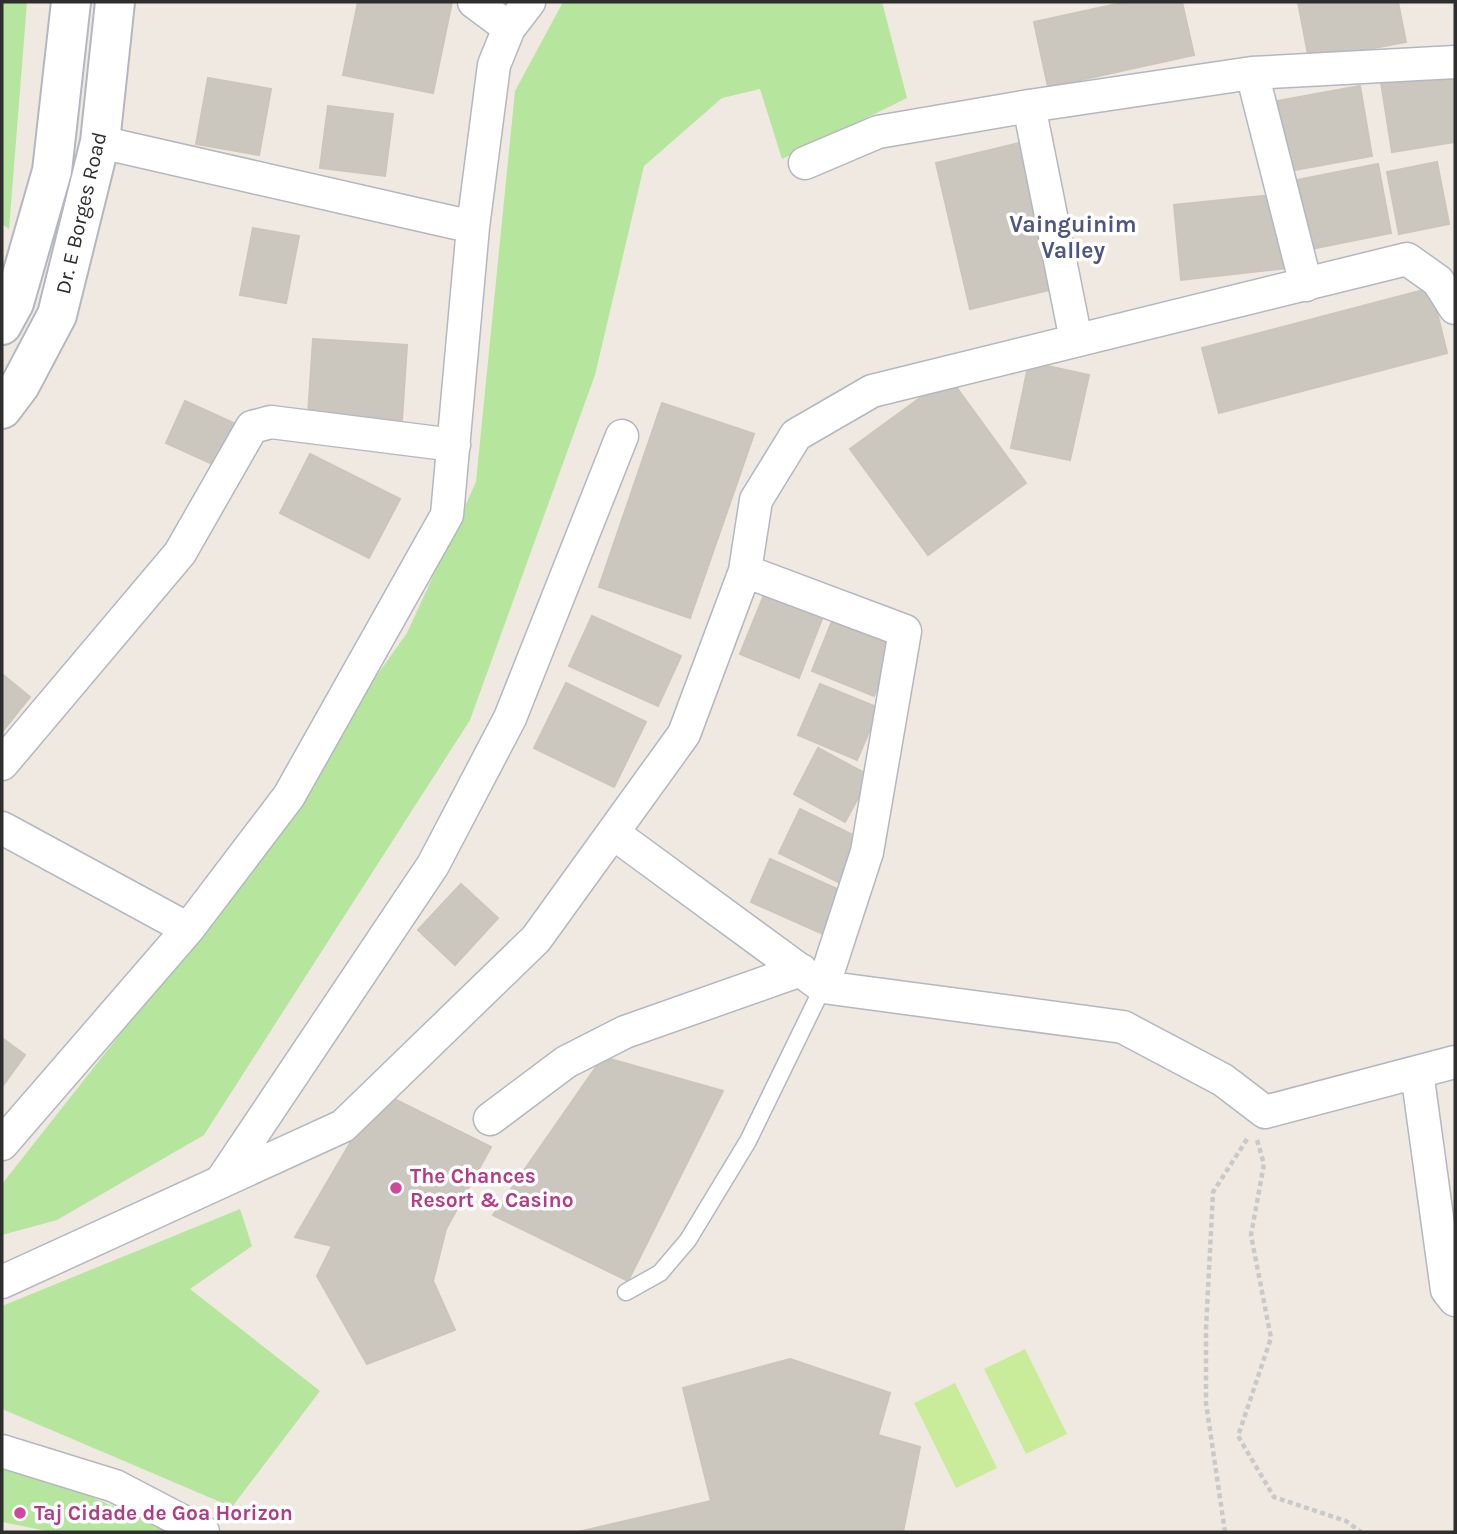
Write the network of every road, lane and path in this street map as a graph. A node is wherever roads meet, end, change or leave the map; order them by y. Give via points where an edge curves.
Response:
1 (71, 2) edge
2 (115, 2) edge
3 (474, 2) edge
4 (529, 2) edge
5 (509, 28) junction
6 (1455, 62) edge
7 (1252, 73) junction
8 (1029, 106) junction
9 (100, 142) junction
10 (805, 163) dead end
11 (473, 227) junction
12 (1306, 285) junction
13 (1455, 309) edge
14 (2, 325) edge
15 (1076, 340) junction
16 (2, 410) edge
17 (622, 436) dead end
18 (454, 445) junction
19 (745, 570) junction
20 (2, 764) edge
21 (2, 828) edge
22 (613, 832) junction
23 (188, 929) junction
24 (812, 979) junction
25 (1455, 1062) edge
26 (1417, 1072) junction
27 (490, 1119) dead end
28 (2, 1143) edge
29 (222, 1181) junction
30 (2, 1282) edge
31 (626, 1292) dead end
32 (1455, 1300) edge
33 (2, 1451) edge
34 (203, 1532) edge
35 (1225, 1532) edge
36 (1361, 1532) edge

1 - 14 main road, Dr. E Borges Road via 52,171 14,303
2 - 9 main road, Dr. E Borges Road
3 - 5 street
4 - 5 street
5 - 11 street via 494,65
6 - 7 street
7 - 8 street
7 - 12 street
8 - 10 street via 878,132
8 - 15 street
9 - 11 street
9 - 16 main road, Dr. E Borges Road via 57,314
11 - 18 street
12 - 13 street via 1407,259 1438,281
12 - 15 street
15 - 19 street via 873,391 796,435 756,500
17 - 29 street via 510,718 433,865
18 - 20 street via 271,422 252,427 180,553
18 - 23 street via 447,515 289,796
19 - 22 street via 684,734
19 - 24 street via 905,631 867,852
21 - 23 street
22 - 24 street
22 - 29 street via 536,939 343,1126
23 - 28 street
24 - 26 street via 1123,1027 1223,1080 1265,1112
24 - 27 street via 625,1032 566,1062
24 - 31 lane via 748,1141 688,1240 660,1273
25 - 26 street
26 - 32 street via 1447,1290
29 - 30 street
33 - 34 street via 115,1486
35 - 36 path via 1206,1403 1213,1192 1254,1129 1264,1164 1251,1235 1271,1338 1238,1436 1275,1497 1346,1521

